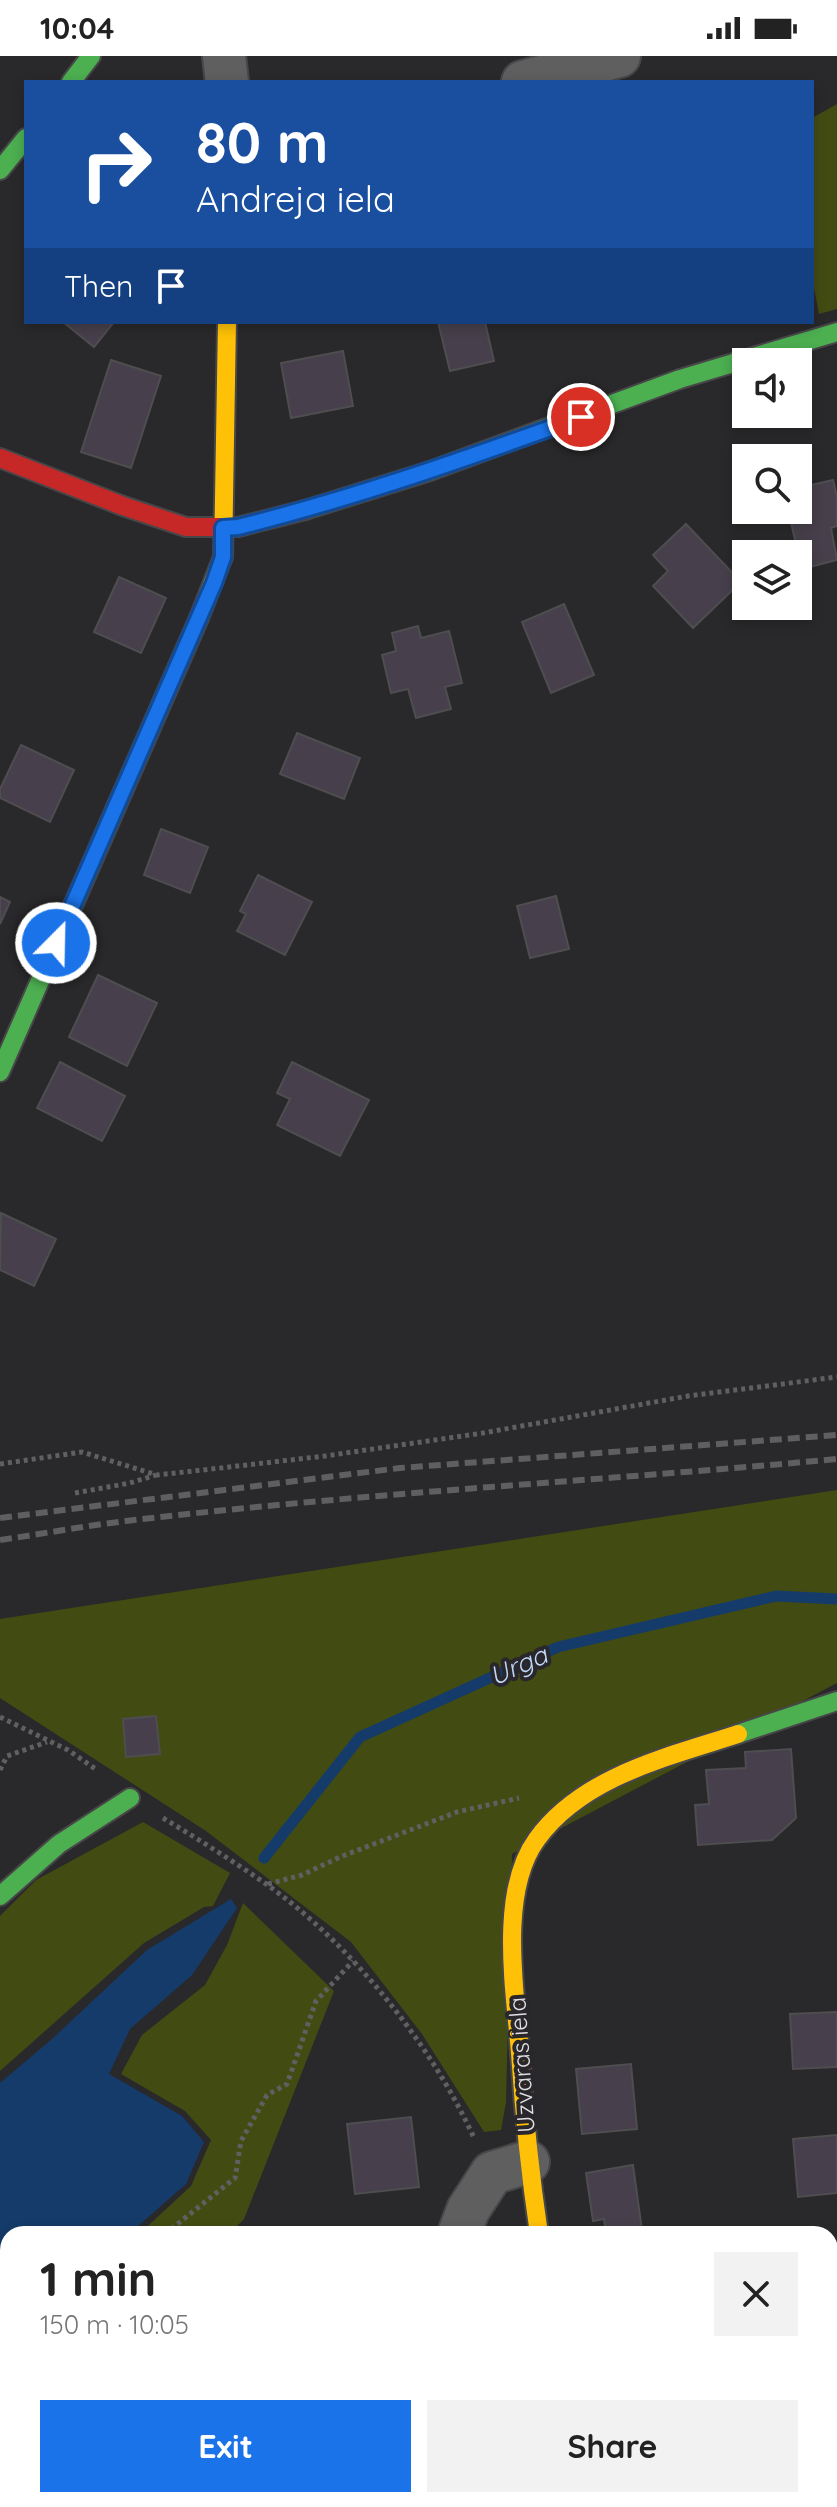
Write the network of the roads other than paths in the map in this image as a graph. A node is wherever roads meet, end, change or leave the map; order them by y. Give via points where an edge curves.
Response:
1 (91, 56) edge
2 (224, 56) edge
3 (619, 56) edge
4 (73, 80) edge
5 (227, 80) edge
6 (530, 80) edge
7 (24, 140) edge
8 (0, 170) edge
9 (227, 324) edge
10 (837, 332) edge
11 (0, 458) edge
12 (223, 528) junction
13 (0, 1072) edge
14 (837, 1701) edge
15 (130, 1798) dead end
16 (0, 1896) edge
17 (510, 2168) junction
18 (462, 2226) edge
19 (535, 2226) edge

1 - 4 street
2 - 5 street
3 - 6 street
7 - 8 street
9 - 12 street
10 - 12 street via 680,379 324,505
11 - 12 street via 186,527
12 - 13 street via 223,557 190,642
14 - 17 street, Uzvaras iela via 658,1760 592,1789 536,1840 516,1895 511,1942
15 - 16 street via 59,1844
17 - 18 street via 468,2210
17 - 19 street, Uzvaras iela

